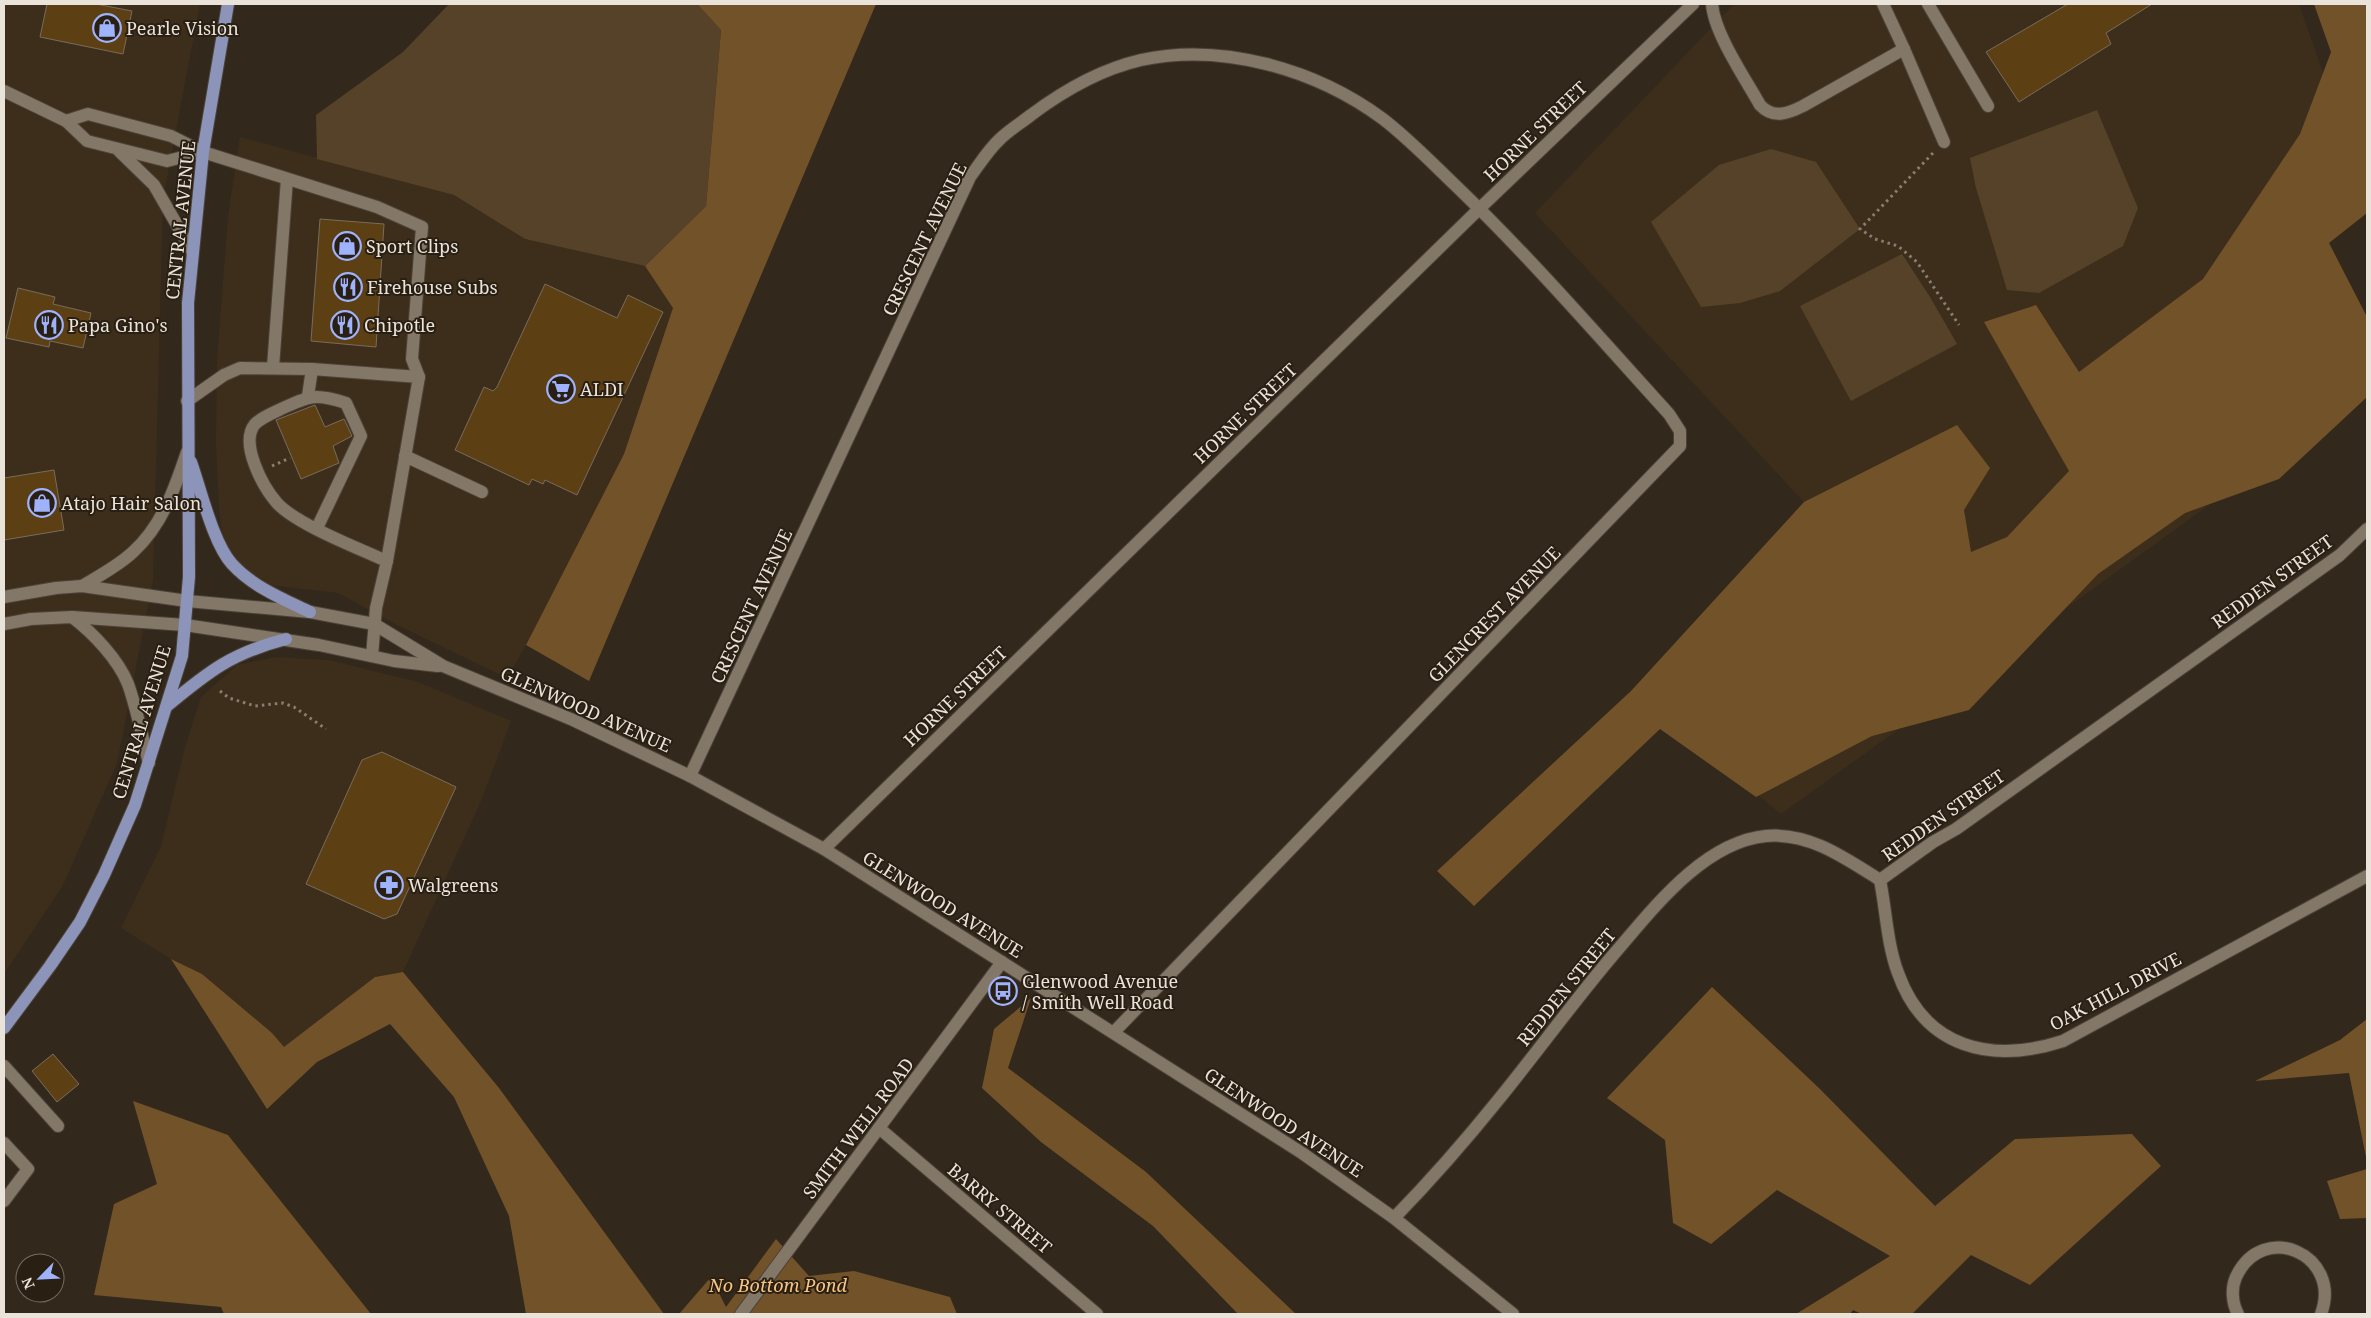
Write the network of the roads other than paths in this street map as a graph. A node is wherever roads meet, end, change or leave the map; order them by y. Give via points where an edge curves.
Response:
1 (228, 4) edge
2 (1693, 4) edge
3 (1712, 4) edge
4 (1883, 4) edge
5 (1928, 4) edge
6 (1904, 49) junction
7 (4, 91) edge
8 (1988, 106) dead end
9 (66, 121) junction
10 (1944, 142) road end
11 (117, 150) junction
12 (203, 152) junction
13 (287, 180) junction
14 (1480, 209) junction
15 (192, 251) junction
16 (273, 367) junction
17 (312, 369) junction
18 (419, 377) junction
19 (308, 396) junction
20 (187, 400) junction
21 (187, 452) junction
22 (405, 456) junction
23 (482, 492) dead end
24 (317, 528) junction
25 (2367, 530) edge
26 (387, 561) junction
27 (82, 586) junction
28 (4, 597) edge
29 (187, 601) junction
30 (310, 612) junction
31 (72, 617) junction
32 (4, 624) edge
33 (374, 624) junction
34 (185, 625) junction
35 (286, 639) junction
36 (372, 656) junction
37 (443, 666) junction
38 (167, 706) junction
39 (150, 763) junction
40 (690, 776) junction
41 (824, 850) junction
42 (2367, 876) edge
43 (1880, 880) junction
44 (1002, 962) junction
45 (4, 1028) edge
46 (1114, 1032) junction
47 (4, 1066) edge
48 (58, 1126) dead end
49 (880, 1128) junction
50 (4, 1143) edge
51 (4, 1201) edge
52 (1394, 1218) junction
53 (741, 1314) edge
54 (1097, 1314) edge
55 (1513, 1314) edge
56 (2238, 1314) edge
57 (2321, 1314) edge

1 - 12 main road, CENTRAL AVENUE
2 - 14 street, HORNE STREET
3 - 6 street via 1713,16 1722,37 1767,113 1789,113
4 - 6 street
5 - 8 street
6 - 10 street
7 - 9 street
9 - 11 street via 87,141
9 - 12 street via 88,114 172,136
11 - 12 street via 167,161
11 - 15 street via 154,185
12 - 13 street
12 - 15 main road, CENTRAL AVENUE
13 - 16 street
13 - 18 street via 377,207 422,227 412,359
14 - 40 street, CRESCENT AVENUE via 1382,119 1340,93 1297,73 1246,60 1194,55 1141,60 1090,78 1044,105 1000,139 970,177
14 - 41 street, HORNE STREET
14 - 46 street, GLENCREST AVENUE via 1669,414 1680,431 1680,446
15 - 20 main road, CENTRAL AVENUE
16 - 17 street
16 - 20 street via 240,368 224,374
17 - 18 street
17 - 19 street
18 - 22 street
19 - 24 street via 346,402 361,436
19 - 24 street via 260,419 248,441 267,490 278,504 291,515
20 - 21 main road, CENTRAL AVENUE
21 - 27 street via 174,492 154,528 131,554
21 - 29 main road, CENTRAL AVENUE
21 - 30 main road via 220,546 232,564 260,588
22 - 23 street
22 - 26 street
24 - 26 street
25 - 43 street, REDDEN STREET via 2324,566 1972,818
26 - 33 street
27 - 28 street, GLENWOOD AVENUE
27 - 29 street, GLENWOOD AVENUE
29 - 30 street, GLENWOOD AVENUE
29 - 34 main road, CENTRAL AVENUE
30 - 33 street, GLENWOOD AVENUE
31 - 32 street, GLENWOOD AVENUE
31 - 34 street, GLENWOOD AVENUE
31 - 39 street via 102,643 127,683
33 - 36 street
33 - 37 street, GLENWOOD AVENUE
34 - 35 street, GLENWOOD AVENUE
34 - 38 main road, CENTRAL AVENUE via 182,656
35 - 36 street, GLENWOOD AVENUE
35 - 38 main road via 258,647 226,662
36 - 37 street, GLENWOOD AVENUE via 394,662
37 - 40 street, GLENWOOD AVENUE via 572,720
38 - 39 main road, CENTRAL AVENUE
39 - 45 main road, CENTRAL AVENUE via 127,827 80,922
40 - 41 street, GLENWOOD AVENUE
41 - 44 street, GLENWOOD AVENUE
42 - 43 street, OAK HILL DRIVE via 2063,1041 2039,1049 1996,1052 1964,1044 1941,1033 1921,1017 1897,972
43 - 52 street, REDDEN STREET via 1841,855 1816,843 1791,837 1766,836 1742,842 1698,867 1660,901 1498,1100
44 - 46 street, GLENWOOD AVENUE
44 - 49 street, SMITH WELL ROAD
46 - 52 street, GLENWOOD AVENUE via 1302,1153
47 - 48 street
49 - 53 street, SMITH WELL ROAD
49 - 54 street, BARRY STREET
50 - 51 street via 28,1170
52 - 55 street, GLENWOOD AVENUE
56 - 57 street via 2233,1297 2234,1282 2241,1268 2251,1256 2265,1249 2280,1247 2295,1250 2309,1258 2319,1270 2325,1299

